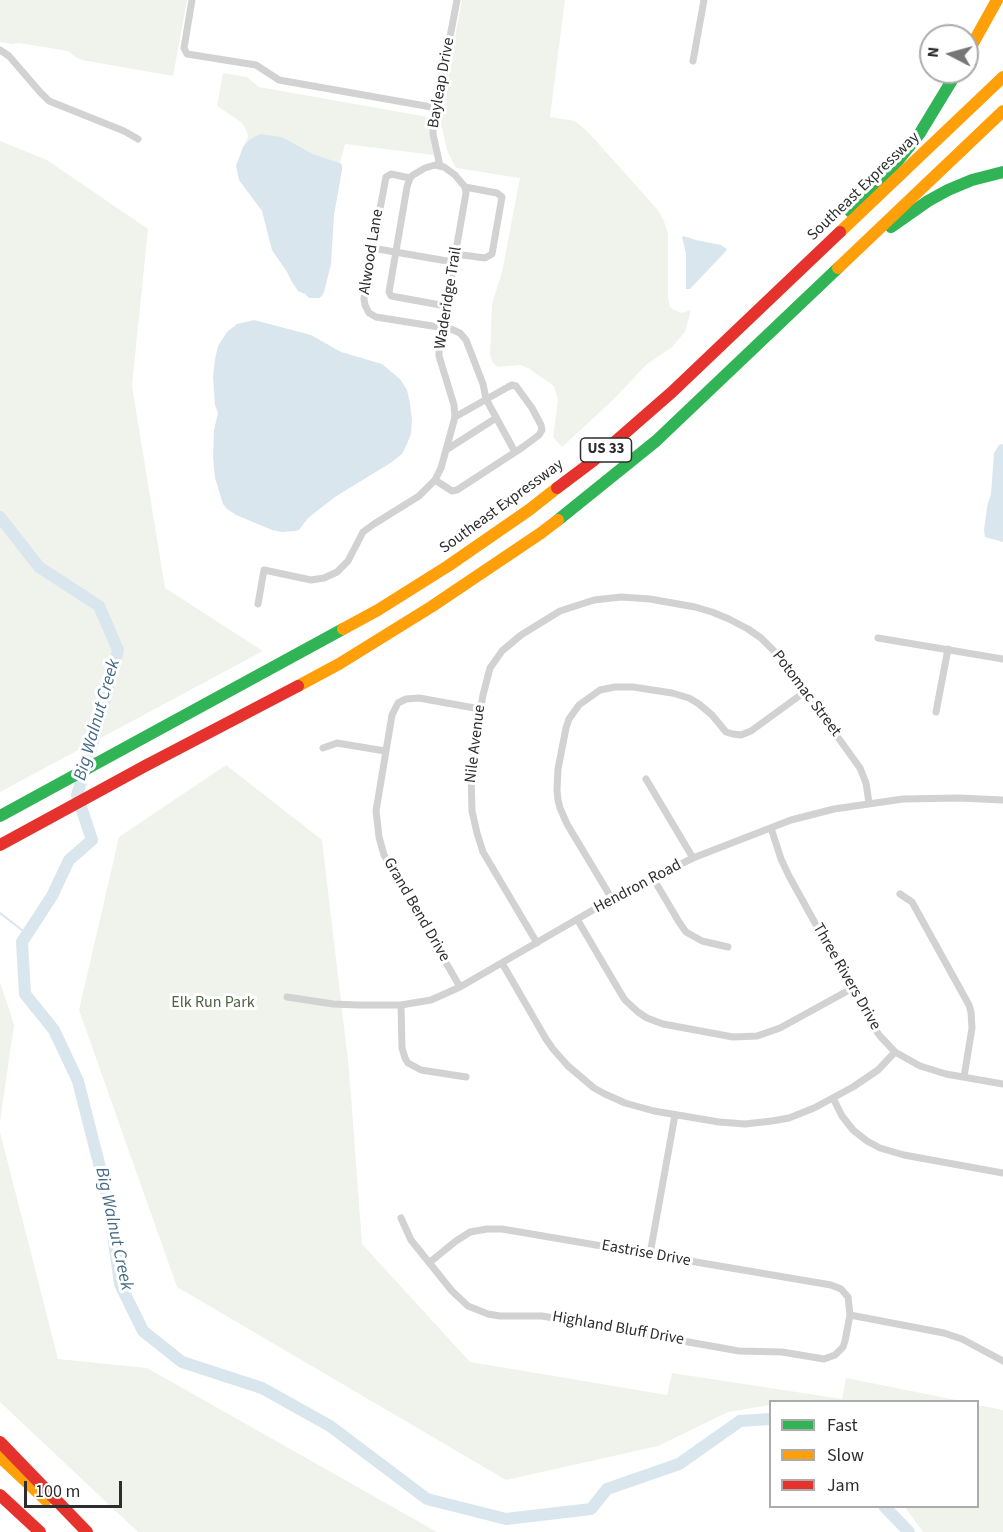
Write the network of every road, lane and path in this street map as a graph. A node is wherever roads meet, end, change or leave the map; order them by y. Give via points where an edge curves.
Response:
1 (192, 0) edge
2 (457, 0) edge
3 (704, 0) edge
4 (997, 0) edge
5 (979, 32) edge
6 (0, 50) edge
7 (693, 61) dead end
8 (1003, 77) edge
9 (950, 84) edge
10 (437, 108) junction
11 (1003, 111) edge
12 (138, 139) dead end
13 (440, 166) junction
14 (1003, 172) edge
15 (410, 178) junction
16 (465, 187) junction
17 (372, 248) junction
18 (396, 252) junction
19 (455, 254) junction
20 (854, 254) junction
21 (810, 261) junction
22 (453, 262) junction
23 (446, 306) junction
24 (442, 328) junction
25 (486, 399) junction
26 (455, 417) junction
27 (496, 418) junction
28 (447, 450) junction
29 (515, 452) junction
30 (435, 480) junction
31 (258, 604) dead end
32 (538, 624) joint
33 (878, 638) dead end
34 (948, 650) junction
35 (1003, 659) edge
36 (806, 691) junction
37 (480, 709) junction
38 (936, 712) dead end
39 (323, 748) dead end
40 (385, 751) junction
41 (646, 779) dead end
42 (1003, 800) edge
43 (869, 803) junction
44 (0, 816) edge
45 (771, 828) junction
46 (0, 845) edge
47 (693, 858) junction
48 (653, 878) junction
49 (900, 894) dead end
50 (612, 899) junction
51 (577, 919) junction
52 (537, 943) junction
53 (728, 947) dead end
54 (502, 963) junction
55 (460, 987) junction
56 (851, 989) junction
57 (287, 997) dead end
58 (401, 1005) junction
59 (896, 1052) junction
60 (466, 1077) dead end
61 (964, 1077) junction
62 (1003, 1084) edge
63 (832, 1098) junction
64 (675, 1115) junction
65 (1003, 1173) edge
66 (401, 1218) dead end
67 (650, 1254) junction
68 (430, 1262) junction
69 (850, 1315) junction
70 (1003, 1361) edge
71 (0, 1442) edge
72 (0, 1457) edge
73 (2, 1497) edge
74 (40, 1532) edge
75 (80, 1532) edge
76 (87, 1532) edge

1 - 10 street via 184,48 187,54 256,65 279,80
2 - 10 street, Bayleap Drive
3 - 7 street
4 - 5 highway
6 - 12 street via 49,101
8 - 21 highway, Southeast Expressway / US 33
9 - 21 highway via 920,133
10 - 13 street, Bayleap Drive via 433,134
11 - 20 highway, US 33
13 - 15 street via 425,168
13 - 16 street
14 - 20 highway via 938,195
15 - 17 street, Alwood Lane via 391,174 386,177
15 - 18 street
16 - 19 street, Waderidge Trail
16 - 19 street via 502,197 492,254 485,258
17 - 18 street
17 - 24 street, Alwood Lane via 364,300 369,313
18 - 22 street
18 - 23 street via 389,294
19 - 22 street, Waderidge Trail
20 - 46 highway, US 33 via 656,441 541,533 339,664
21 - 44 highway, Southeast Expressway / US 33 via 634,426 580,471 448,567 368,616
22 - 23 street, Waderidge Trail
23 - 24 street, Waderidge Trail
24 - 25 street via 459,333 466,340
24 - 26 street, Waderidge Trail via 439,352
25 - 26 street
25 - 27 street
25 - 29 street via 512,385 532,408 542,430
26 - 28 street, Waderidge Trail
27 - 28 street
27 - 29 street
28 - 30 street, Waderidge Trail
29 - 30 street via 457,490
30 - 31 street, Waderidge Trail via 419,496 363,532 348,561 332,575 311,580 264,570
32 - 36 street, Potomac Street via 570,607 612,598 632,597 695,607 729,619 761,638 782,658
32 - 37 street, Nile Avenue via 495,660
33 - 34 street
34 - 35 street
34 - 38 street
36 - 43 street, Potomac Street via 860,768
36 - 50 street via 751,731 737,735 726,732 707,710 685,696 624,686 600,690 579,705 566,728 558,769 560,808
37 - 40 street, Grand Bend Drive via 419,698 402,701 393,710
37 - 52 street, Nile Avenue via 470,783 477,833 483,852
39 - 40 street via 337,743
40 - 55 street, Grand Bend Drive via 376,811 382,847
41 - 47 street
42 - 43 street, Hendron Road via 938,798
43 - 45 street, Hendron Road
45 - 47 street, Hendron Road
45 - 56 street, Three Rivers Drive via 789,876
47 - 48 street, Hendron Road
48 - 50 street, Hendron Road
48 - 53 street via 686,932 702,941
49 - 61 street via 912,902 969,1005 972,1028
50 - 51 street, Hendron Road
51 - 52 street, Hendron Road
51 - 56 street via 625,1000 647,1018 663,1024 733,1037 757,1036 780,1028
52 - 54 street, Hendron Road
54 - 55 street, Hendron Road
54 - 64 street via 553,1049 568,1066 594,1088 615,1099
55 - 58 street, Hendron Road via 431,1000
56 - 59 street, Three Rivers Drive via 871,1024
57 - 58 street, Hendron Road via 333,1004
58 - 60 street via 402,1048 408,1063 420,1070
59 - 61 street, Three Rivers Drive via 920,1066
59 - 63 street via 866,1079
61 - 62 street, Three Rivers Drive
63 - 64 street via 789,1118 745,1124
63 - 65 street via 853,1130 880,1148
64 - 67 street
66 - 68 street, Highland Bluff Drive via 411,1240
67 - 68 street, Eastrise Drive via 494,1228 462,1237
67 - 69 street, Eastrise Drive via 831,1285 848,1297
68 - 69 street, Highland Bluff Drive via 462,1302 488,1314 542,1316 747,1352 830,1358 843,1347
69 - 70 street via 944,1333
71 - 76 highway
72 - 75 highway
73 - 74 highway

